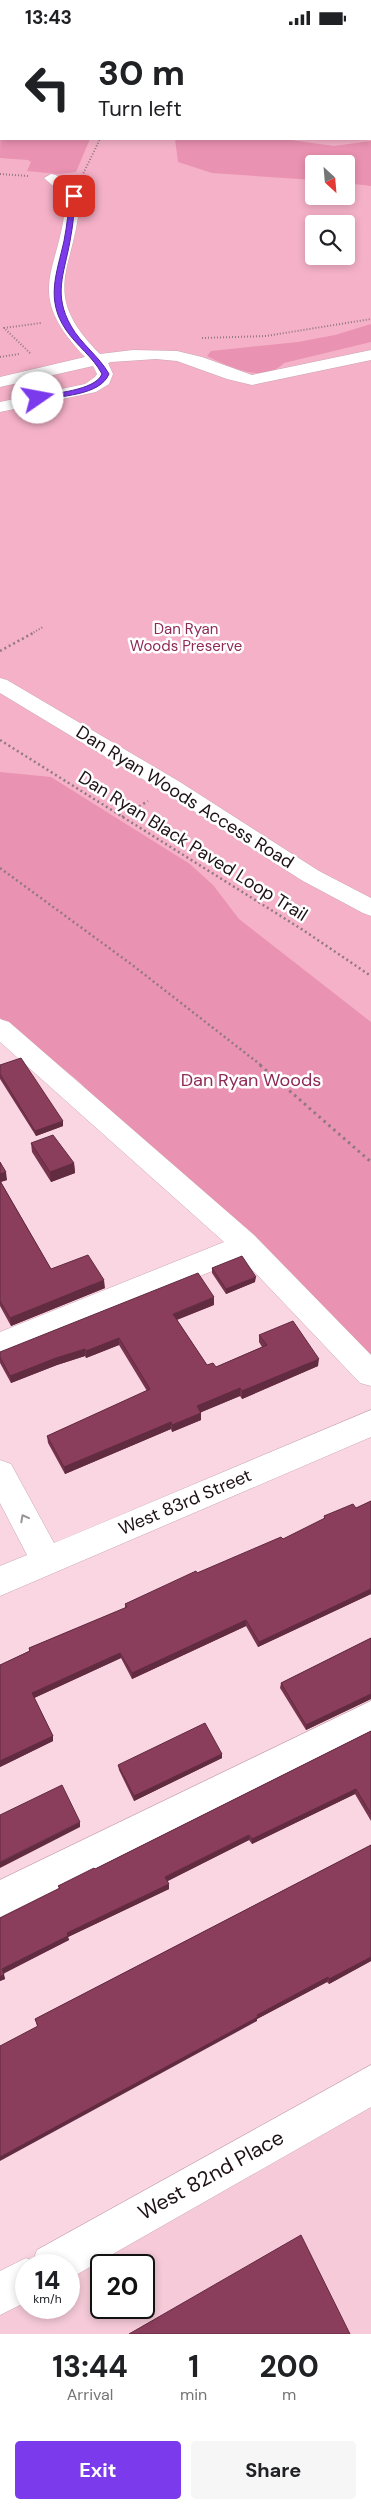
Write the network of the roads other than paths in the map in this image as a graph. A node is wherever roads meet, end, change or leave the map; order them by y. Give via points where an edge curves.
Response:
1 (51, 178) road end
2 (371, 355) edge
3 (98, 361) junction
4 (0, 382) edge
5 (0, 407) edge
6 (0, 684) edge
7 (371, 909) edge
8 (0, 1028) edge
9 (244, 1243) junction
10 (0, 1345) edge
11 (371, 1374) edge
12 (371, 1423) edge
13 (0, 1473) edge
14 (46, 1561) junction
15 (0, 1581) edge
16 (371, 1717) edge
17 (0, 1899) edge
18 (371, 2085) edge
19 (71, 2254) edge
20 (15, 2285) edge
21 (0, 2294) edge

1 - 3 street via 74,196 57,281 57,302 68,328
2 - 3 street via 252,380 236,378 206,363 177,356 142,355
3 - 4 street
3 - 5 street via 106,374 103,380 90,388
6 - 7 street, Dan Ryan Woods Access Road via 172,787 311,876
8 - 9 street
9 - 10 street via 229,1253
9 - 11 street
12 - 14 street, West 83rd Street
14 -> 13 street
14 - 15 street, West 83rd Street
16 - 17 street
18 - 19 street, West 82nd Place
20 - 21 street

